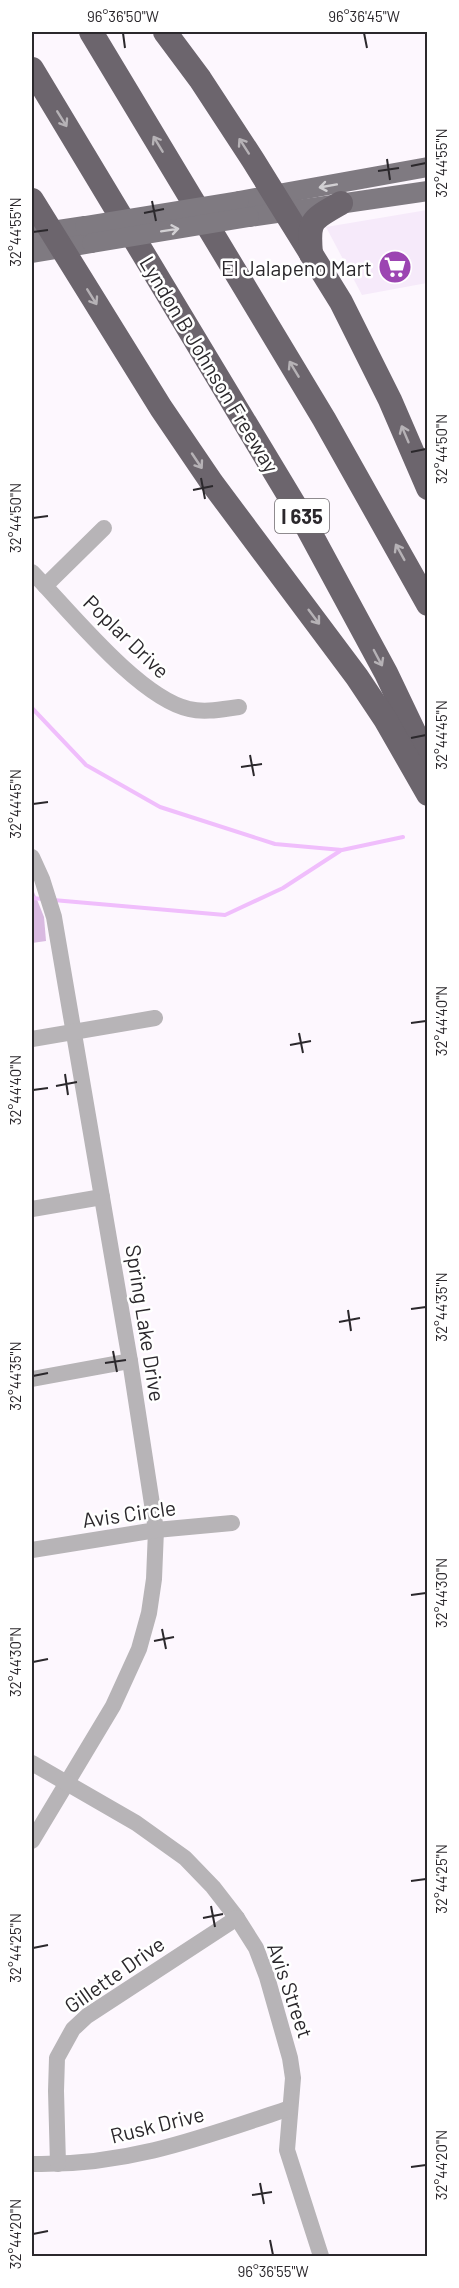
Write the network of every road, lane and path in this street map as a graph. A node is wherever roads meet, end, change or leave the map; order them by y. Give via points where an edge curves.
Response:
1 (91, 32) edge
2 (165, 32) edge
3 (32, 69) edge
4 (428, 167) edge
5 (394, 174) junction
6 (428, 191) edge
7 (398, 196) junction
8 (32, 200) edge
9 (280, 203) junction
10 (340, 203) junction
11 (48, 238) edge
12 (32, 253) edge
13 (311, 254) junction
14 (428, 488) edge
15 (104, 528) dead end
16 (32, 572) edge
17 (45, 586) junction
18 (428, 604) edge
19 (239, 707) dead end
20 (428, 761) edge
21 (428, 794) edge
22 (32, 857) edge
23 (155, 1018) dead end
24 (74, 1032) junction
25 (32, 1039) edge
26 (102, 1197) junction
27 (32, 1209) edge
28 (130, 1361) junction
29 (32, 1379) edge
30 (232, 1523) dead end
31 (156, 1530) junction
32 (32, 1550) edge
33 (32, 1763) edge
34 (68, 1784) junction
35 (32, 1841) edge
36 (237, 1918) junction
37 (290, 2108) junction
38 (32, 2164) edge
39 (58, 2164) junction
40 (321, 2256) edge

18 -> 1 highway via 324,419
9 -> 2 highway
3 -> 20 highway, Lyndon B Johnson Freeway / I 635 via 300,514
4 - 5 main road
5 - 7 main road
5 -> 9 main road
6 - 7 main road
7 - 10 main road
8 - 11 highway
9 - 10 main road
9 - 11 main road, bridge via 88,235
9 - 13 highway
10 - 13 highway via 312,224
11 - 12 main road
11 -> 21 highway via 212,483 374,702
14 -> 13 highway via 366,350
15 - 17 street
16 - 17 street, Poplar Drive
17 - 19 street, Poplar Drive via 158,697 189,710
22 - 24 street, Spring Lake Drive via 54,917
23 - 24 street
24 - 25 street
24 - 26 street, Spring Lake Drive
26 - 27 street
26 - 28 street, Spring Lake Drive
28 - 29 street
28 - 31 street, Spring Lake Drive
30 - 31 street, Avis Circle
31 - 32 street, Avis Circle
31 - 34 street, Spring Lake Drive via 154,1579 139,1649 113,1706
33 - 34 street
34 - 35 street, Spring Lake Drive
34 - 36 street, Avis Street via 136,1823 185,1858
36 - 37 street, Avis Street via 264,1967 287,2046 293,2078
36 - 39 street, Gillette Drive via 73,2029 57,2058
37 - 39 street, Rusk Drive via 180,2145 108,2160
37 - 40 street, Avis Street via 287,2150
38 - 39 street, Rusk Drive

